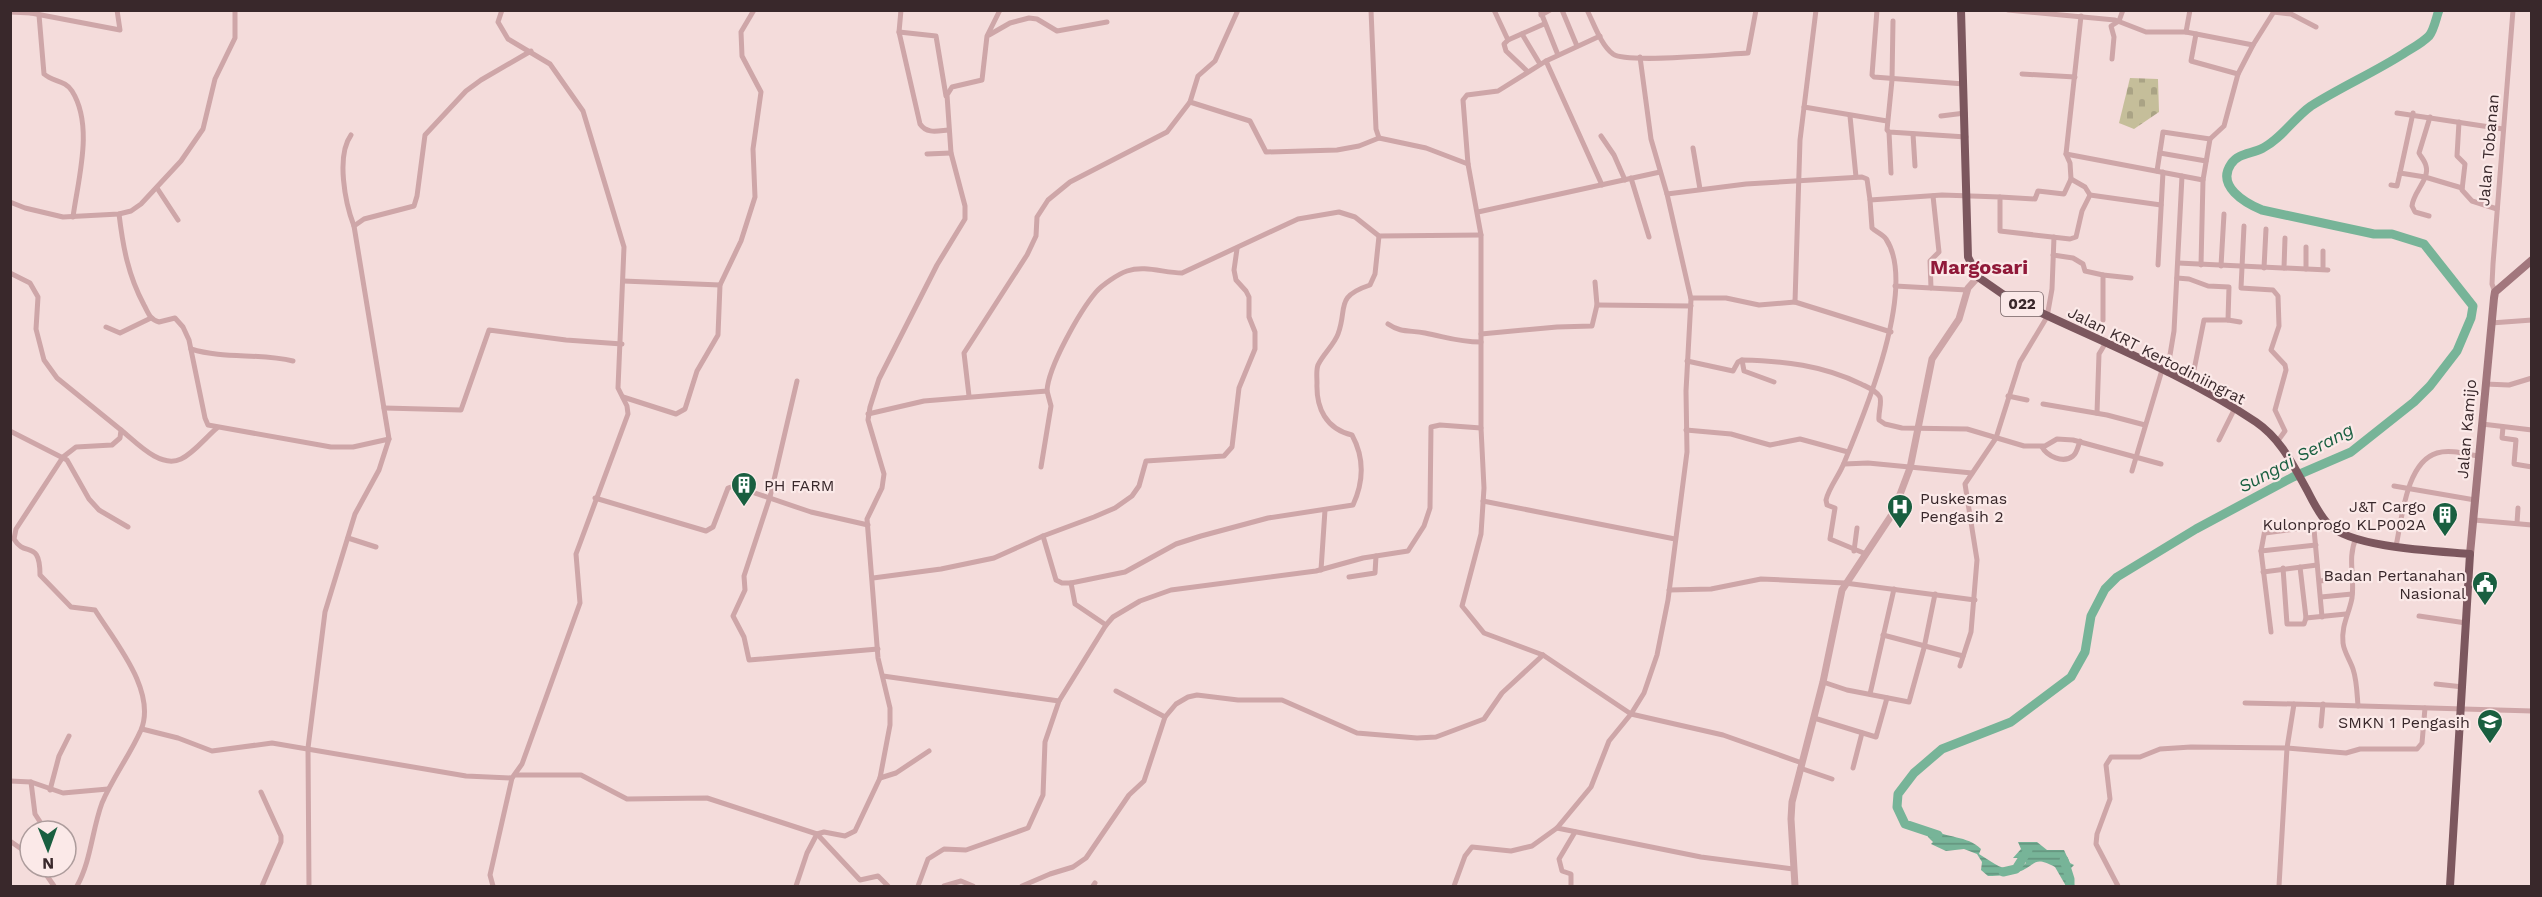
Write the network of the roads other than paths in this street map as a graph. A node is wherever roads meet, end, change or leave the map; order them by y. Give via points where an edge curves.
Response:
1 (117, 10) edge
2 (235, 10) edge
3 (502, 10) edge
4 (754, 10) edge
5 (901, 10) edge
6 (1000, 10) edge
7 (1238, 10) edge
8 (1371, 10) edge
9 (1494, 10) edge
10 (1550, 10) edge
11 (1562, 10) edge
12 (1587, 10) edge
13 (1756, 10) edge
14 (1816, 10) edge
15 (1877, 10) edge
16 (1961, 10) edge
17 (2008, 10) edge
18 (2123, 10) edge
19 (2190, 10) edge
20 (2512, 10) edge
21 (2274, 11) edge
22 (10, 12) edge
23 (32, 12) edge
24 (1541, 13) edge
25 (2071, 13) edge
26 (39, 15) junction
27 (2080, 16) junction
28 (1893, 21) dead end
29 (2119, 21) junction
30 (1107, 22) dead end
31 (1544, 24) junction
32 (2316, 27) dead end
33 (899, 32) junction
34 (2186, 32) junction
35 (1522, 34) junction
36 (2196, 34) junction
37 (987, 36) junction
38 (1600, 36) junction
39 (1508, 40) junction
40 (2253, 45) junction
41 (1577, 46) junction
42 (531, 51) junction
43 (1558, 55) junction
44 (1640, 57) junction
45 (2112, 59) dead end
46 (1543, 63) junction
47 (1527, 71) junction
48 (2022, 74) dead end
49 (2238, 74) junction
50 (2075, 77) junction
51 (1892, 80) junction
52 (1964, 84) junction
53 (946, 99) junction
54 (1190, 102) junction
55 (1804, 107) junction
56 (1965, 113) junction
57 (2397, 113) dead end
58 (2413, 113) junction
59 (1850, 116) junction
60 (1941, 116) dead end
61 (2430, 117) junction
62 (1887, 122) junction
63 (2459, 122) junction
64 (2503, 129) junction
65 (948, 130) junction
66 (1889, 132) junction
67 (1913, 134) junction
68 (351, 135) dead end
69 (1601, 136) dead end
70 (1966, 137) junction
71 (1379, 138) junction
72 (2210, 140) junction
73 (1693, 148) dead end
74 (951, 153) junction
75 (2160, 153) junction
76 (927, 154) dead end
77 (2066, 154) junction
78 (2206, 161) junction
79 (1468, 164) junction
80 (1915, 166) dead end
81 (2160, 171) junction
82 (1660, 172) junction
83 (1891, 172) dead end
84 (2400, 173) junction
85 (2182, 176) junction
86 (1856, 177) junction
87 (2425, 177) junction
88 (1628, 179) junction
89 (2071, 179) junction
90 (1799, 180) junction
91 (2203, 180) junction
92 (1602, 185) junction
93 (2391, 185) dead end
94 (157, 188) junction
95 (2462, 188) junction
96 (1700, 189) junction
97 (1667, 194) junction
98 (2090, 195) junction
99 (1933, 196) junction
100 (1967, 196) junction
101 (2000, 197) junction
102 (10, 201) edge
103 (1870, 201) junction
104 (2161, 205) junction
105 (2497, 209) junction
106 (1478, 212) junction
107 (119, 214) junction
108 (2224, 214) dead end
109 (2429, 216) dead end
110 (73, 217) junction
111 (178, 220) dead end
112 (354, 226) junction
113 (2244, 226) dead end
114 (2265, 229) dead end
115 (1481, 235) junction
116 (1379, 236) junction
117 (1649, 237) dead end
118 (2054, 237) junction
119 (2285, 238) dead end
120 (2306, 247) dead end
121 (1237, 249) junction
122 (2323, 251) dead end
123 (2054, 255) junction
124 (2532, 260) edge
125 (2178, 263) junction
126 (2201, 264) junction
127 (2158, 265) dead end
128 (2221, 266) junction
129 (2242, 267) junction
130 (2264, 267) junction
131 (2284, 268) junction
132 (2306, 269) junction
133 (10, 273) edge
134 (2103, 275) junction
135 (1978, 277) junction
136 (2131, 278) dead end
137 (2177, 278) junction
138 (623, 281) junction
139 (1595, 282) dead end
140 (720, 285) junction
141 (1895, 286) junction
142 (2229, 287) junction
143 (1931, 288) junction
144 (2241, 288) junction
145 (1967, 290) junction
146 (2494, 295) junction
147 (1691, 298) junction
148 (1795, 302) junction
149 (1597, 305) junction
150 (1691, 306) junction
151 (2047, 317) junction
152 (151, 318) junction
153 (2103, 320) dead end
154 (2228, 320) junction
155 (2532, 320) edge
156 (2240, 322) dead end
157 (2492, 323) junction
158 (1388, 324) dead end
159 (106, 327) dead end
160 (1891, 332) junction
161 (1481, 334) junction
162 (1481, 342) junction
163 (622, 344) junction
164 (2105, 344) junction
165 (191, 349) junction
166 (1742, 360) junction
167 (293, 361) dead end
168 (1687, 361) junction
169 (2164, 372) junction
170 (2532, 378) edge
171 (797, 381) dead end
172 (1774, 382) dead end
173 (2485, 384) junction
174 (2191, 385) junction
175 (1872, 389) junction
176 (1047, 391) junction
177 (969, 396) junction
178 (2008, 396) junction
179 (623, 397) junction
180 (2027, 400) dead end
181 (2043, 404) dead end
182 (384, 408) junction
183 (2234, 410) junction
184 (2097, 413) junction
185 (868, 414) junction
186 (2482, 424) junction
187 (2145, 425) junction
188 (2503, 427) junction
189 (217, 428) junction
190 (1481, 428) junction
191 (122, 430) junction
192 (1686, 430) junction
193 (1918, 430) junction
194 (2532, 430) edge
195 (10, 432) edge
196 (1996, 438) junction
197 (389, 439) junction
198 (2219, 440) dead end
199 (2080, 441) junction
200 (2277, 442) junction
201 (2042, 447) junction
202 (1848, 452) junction
203 (2478, 456) junction
204 (63, 457) junction
205 (2134, 457) junction
206 (1844, 464) junction
207 (2161, 464) dead end
208 (1041, 467) dead end
209 (2532, 467) edge
210 (1910, 468) junction
211 (2132, 471) dead end
212 (1972, 472) junction
213 (2394, 486) dead end
214 (2409, 489) junction
215 (770, 497) junction
216 (595, 498) junction
217 (2475, 500) junction
218 (1483, 501) junction
219 (2518, 508) dead end
220 (1325, 510) junction
221 (2474, 520) junction
222 (2517, 523) junction
223 (2266, 524) dead end
224 (868, 525) junction
225 (2532, 525) edge
226 (128, 526) dead end
227 (13, 528) edge
228 (1857, 528) dead end
229 (2265, 533) junction
230 (1043, 536) junction
231 (348, 538) junction
232 (2356, 538) junction
233 (1676, 539) junction
234 (2316, 545) junction
235 (2396, 546) junction
236 (376, 547) dead end
237 (2261, 550) junction
238 (1854, 551) junction
239 (1866, 554) junction
240 (2470, 554) junction
241 (1376, 556) junction
242 (2318, 565) junction
243 (2300, 567) junction
244 (2283, 568) junction
245 (1321, 570) junction
246 (2263, 572) junction
247 (1349, 577) dead end
248 (873, 578) junction
249 (2353, 578) junction
250 (2320, 581) junction
251 (1071, 583) junction
252 (1845, 583) junction
253 (1894, 589) junction
254 (1669, 590) junction
255 (1935, 594) junction
256 (2352, 594) junction
257 (2321, 597) junction
258 (1975, 600) junction
259 (2346, 614) junction
260 (2419, 616) dead end
261 (2322, 617) junction
262 (2306, 618) junction
263 (2466, 623) junction
264 (1106, 625) junction
265 (2271, 632) dead end
266 (1883, 635) junction
267 (1924, 648) junction
268 (878, 649) junction
269 (1543, 655) junction
270 (1964, 656) junction
271 (1960, 666) dead end
272 (883, 676) junction
273 (1824, 682) junction
274 (2436, 684) dead end
275 (2463, 687) junction
276 (1116, 691) dead end
277 (1870, 694) junction
278 (1887, 698) junction
279 (1059, 701) junction
280 (2245, 703) dead end
281 (2294, 704) junction
282 (2323, 704) junction
283 (2358, 706) junction
284 (2425, 708) junction
285 (2462, 709) junction
286 (2532, 711) edge
287 (1631, 714) junction
288 (1165, 717) junction
289 (1814, 718) junction
290 (2321, 726) dead end
291 (142, 729) junction
292 (1862, 733) junction
293 (69, 736) dead end
294 (308, 748) junction
295 (2287, 748) junction
296 (929, 751) dead end
297 (1801, 766) junction
298 (1853, 768) dead end
299 (514, 777) junction
300 (880, 778) junction
301 (1832, 779) dead end
302 (10, 782) edge
303 (31, 782) junction
304 (108, 789) junction
305 (50, 790) junction
306 (261, 792) dead end
307 (39, 819) edge
308 (1557, 828) junction
309 (1575, 832) junction
310 (817, 834) junction
311 (1793, 869) junction
312 (77, 886) edge
313 (262, 886) edge
314 (309, 886) edge
315 (493, 886) edge
316 (796, 886) edge
317 (888, 886) edge
318 (918, 886) edge
319 (944, 886) edge
320 (973, 886) edge
321 (1022, 886) edge
322 (1454, 886) edge
323 (1571, 886) edge
324 (1796, 886) edge
325 (2118, 886) edge
326 (2279, 886) edge
327 (2450, 886) edge

1 - 26 street via 120,30
2 - 94 street via 235,38 215,79 203,129
3 - 42 street via 498,22 508,39
4 - 140 street via 741,32 742,56 761,92 753,149 755,197 741,241
5 - 33 street
6 - 37 street
7 - 54 street via 1215,61 1198,76
8 - 71 street
9 - 39 street
10 - 24 street
11 - 41 street
12 - 38 street
13 - 44 street via 1748,53
14 - 55 street
15 - 51 street via 1872,75
16 - 52 main road
17 - 25 street
18 - 29 street
19 - 34 street
20 - 64 street, Jalan Tobanan
21 - 32 street via 2291,14
21 - 40 street
22 - 23 street
23 - 26 street
24 - 31 street
25 - 27 street
26 - 110 street via 45,74 64,82 71,90 81,119 82,150
27 - 29 street
27 - 50 street
28 - 51 street
29 - 34 street via 2146,32
29 - 45 street via 2111,29
30 - 37 street via 1057,31 1029,18
31 - 35 street
31 - 43 street
33 - 53 street via 936,36
33 - 65 street via 920,124 932,132
34 - 36 street
35 - 39 street
35 - 46 street
36 - 40 street
36 - 49 street via 2190,61
37 - 53 street via 982,80 952,87
38 - 41 street
38 - 44 street via 1616,56
39 - 47 street via 1504,48
40 - 49 street
41 - 43 street
42 - 112 street via 466,92 429,130 423,140 414,206 364,219
42 - 138 street via 550,64 583,111 624,247
43 - 46 street
44 - 82 street via 1651,139
46 - 47 street
46 - 92 street
47 - 79 street via 1498,91 1465,96
48 - 50 street
49 - 72 street via 2226,122
50 - 77 street
51 - 52 street
51 - 62 street
52 - 56 main road
53 - 65 street
54 - 71 street via 1250,122 1266,152 1337,150
54 - 177 street via 1167,132 1070,182 1048,200 1037,217 1036,236 1027,255 964,353
55 - 59 street
55 - 90 street
56 - 60 street
56 - 70 main road
57 - 58 street
58 - 61 street
58 - 84 street
59 - 62 street
59 - 86 street
61 - 63 street
61 - 87 street via 2420,153 2426,166
62 - 66 street
63 - 64 street
63 - 95 street via 2457,158 2465,166
64 - 105 street, Jalan Tobanan
65 - 74 street
66 - 67 street
66 - 83 street
67 - 70 street
67 - 80 street
68 - 112 street via 343,156 347,206
69 - 88 street
70 - 100 main road
71 - 79 street via 1426,148
72 - 75 street via 2164,132
72 - 78 street
73 - 96 street
74 - 76 street
74 - 185 street via 966,219 937,265 879,379
75 - 78 street
75 - 81 street
77 - 81 street
77 - 89 street
78 - 91 street
79 - 106 street
81 - 85 street
81 - 104 street
82 - 88 street
82 - 97 street
84 - 87 street
84 - 93 street via 2397,186
85 - 91 street
85 - 125 street
86 - 90 street
86 - 103 street via 1867,178
87 - 95 street
87 - 109 street via 2412,206 2415,212
88 - 92 street
88 - 117 street
89 - 98 street
89 - 101 street via 2064,194 2038,191 2035,199
90 - 96 street
90 - 148 street
91 - 126 street
92 - 106 street
94 - 107 street via 131,211
94 - 111 street
95 - 105 street via 2472,201
96 - 97 street
97 - 147 street
98 - 104 street
98 - 118 street via 2076,237
99 - 100 street
99 - 103 street
99 - 143 street via 1939,252 1930,261
100 - 101 street
100 - 135 main road via 1968,257
101 - 118 street via 2000,231
102 - 110 street via 51,215
103 - 141 street via 1871,225 1888,242
104 - 127 street
105 - 146 street, Jalan Tobanan
106 - 115 street
107 - 110 street
107 - 152 street via 126,266
108 - 128 street
112 - 182 street
113 - 129 street
114 - 130 street
115 - 116 street
115 - 161 street
116 - 121 street via 1356,217 1339,212 1298,219
116 - 220 street via 1370,285 1355,290 1342,306 1338,334 1317,367 1316,400 1327,422 1352,435 1362,463 1353,505
118 - 123 street
119 - 131 street
120 - 132 street
121 - 176 street via 1182,273 1146,268 1126,271 1097,291 1060,349 1047,379
121 - 230 street via 1234,270 1236,280 1249,297 1255,349 1239,388 1232,447 1224,456 1146,461 1132,496 1115,508
122 - 132 street via 2325,269
123 - 134 street via 2073,258 2083,264 2085,271
123 - 151 street
124 - 146 main road
125 - 126 street
125 - 137 street
126 - 128 street
128 - 129 street
129 - 130 street
129 - 144 street
130 - 131 street
131 - 132 street
133 - 191 street via 30,283 38,297 36,329 44,360 57,378
134 - 136 street
134 - 153 street
135 - 145 street
135 - 151 main road, Jalan KRT Kertodiniingrat / 022 via 1990,288
137 - 142 street
137 - 169 street via 2172,348
138 - 140 street
138 - 163 street
139 - 149 street
140 - 179 street via 718,335 697,371 685,409 676,414
141 - 143 street
141 - 160 street
142 - 144 street
142 - 154 street
143 - 145 street
144 - 200 street via 2272,290 2278,296 2278,326 2271,350 2286,370 2275,410 2286,431
145 - 193 street via 1959,319 1932,359
146 - 157 main road, Jalan Kamijo
147 - 148 street via 1726,298 1759,305
147 - 150 street
148 - 160 street
149 - 150 street
149 - 161 street via 1593,324 1588,328
150 - 168 street
151 - 164 main road, Jalan KRT Kertodiniingrat / 022
151 - 178 street via 2020,362
152 - 159 street via 120,333
152 - 165 street via 159,322 171,318 178,321
154 - 156 street
154 - 174 street via 2204,320
155 - 157 street
157 - 173 main road, Jalan Kamijo
158 - 162 street via 1402,332 1426,333 1463,343
160 - 175 street
161 - 162 street
162 - 190 street
163 - 179 street via 618,388
163 - 182 street via 489,330 461,410
164 - 169 main road, Jalan KRT Kertodiniingrat / 022
164 - 184 street via 2099,354
165 - 167 street
165 - 189 street via 206,423
166 - 168 street via 1733,371
166 - 172 street via 1744,371
166 - 175 street via 1810,365
168 - 192 street
169 - 174 main road, Jalan KRT Kertodiniingrat / 022
169 - 187 street
170 - 173 street via 2509,385
171 - 215 street
173 - 186 main road, Jalan Kamijo
174 - 183 main road, Jalan KRT Kertodiniingrat / 022
175 - 193 street via 1881,401 1881,423
175 - 202 street
176 - 177 street
176 - 208 street via 1051,406
177 - 185 street
178 - 180 street
178 - 196 street
179 - 216 street via 627,414
181 - 184 street
182 - 197 street
183 - 198 street
183 - 200 main road, Jalan KRT Kertodiniingrat / 022 via 2255,421
184 - 187 street
185 - 224 street via 884,474
186 - 188 street
186 - 203 main road, Jalan Kamijo
187 - 205 street
188 - 194 street
188 - 209 street via 2502,438 2516,440 2514,464
189 - 191 street via 181,459 169,461 154,456
189 - 197 street via 331,447 353,447
190 - 218 street
190 - 241 street via 1431,427 1431,502 1427,521 1407,551
191 - 204 street via 112,445 76,447
192 - 202 street via 1731,434 1770,445 1800,439
192 - 233 street via 1687,452
193 - 196 street via 1967,429
193 - 210 street
195 - 204 street
196 - 201 street
196 - 212 street
197 - 231 street
199 - 201 street via 2057,439
199 - 201 street via 2075,453 2066,459 2051,456
199 - 205 street
200 - 232 main road, Jalan KRT Kertodiniingrat / 022 via 2329,525
202 - 206 street
203 - 214 street via 2439,452 2426,457 2417,467
203 - 217 main road, Jalan Kamijo
204 - 226 street via 99,510
204 - 227 street
205 - 207 street
205 - 211 street
206 - 210 street
206 - 238 street via 1827,497 1827,505 1835,508 1830,538
210 - 212 street
210 - 239 street via 1893,513
212 - 258 street via 1965,488 1976,546
213 - 214 street
214 - 217 street
214 - 235 street
215 - 216 street via 730,486 713,527 706,531
215 - 224 street
215 - 268 street via 744,576 745,590 733,616 744,637 749,660
216 - 299 street via 576,554 580,603
217 - 221 main road, Jalan Kamijo
218 - 233 street
218 - 269 street via 1481,534 1463,609 1484,633
219 - 222 street
220 - 245 street
220 - 251 street via 1268,518 1176,544 1125,572
221 - 222 street
221 - 240 main road, Jalan Kamijo
222 - 225 street
223 - 229 street
224 - 248 street
227 - 291 street via 17,545 34,551 40,560 40,576 71,607 95,610 141,687
228 - 238 street
229 - 234 street via 2310,527
229 - 237 street
230 - 248 street via 974,563
230 - 251 street via 1056,580
231 - 236 street
231 - 294 street via 324,612
232 - 235 main road, Jalan KRT Kertodiniingrat / 022
232 - 249 street via 2350,561
233 - 254 street
234 - 237 street
234 - 242 street
235 - 240 main road, Jalan KRT Kertodiniingrat / 022
237 - 246 street
238 - 239 street
239 - 252 street
240 - 263 main road, Jalan Kamijo
241 - 245 street
241 - 247 street via 1376,572
242 - 243 street
242 - 250 street
243 - 244 street
243 - 262 street
244 - 246 street
244 - 262 street via 2287,624 2304,624
245 - 264 street via 1166,591 1126,608
246 - 265 street
248 - 268 street
249 - 250 street
249 - 256 street
250 - 257 street
251 - 264 street via 1075,604
252 - 253 street
252 - 254 street via 1761,579 1711,590
252 - 273 street
253 - 255 street
253 - 266 street
254 - 287 street via 1658,655 1644,693
255 - 258 street
255 - 267 street
256 - 257 street
256 - 259 street
257 - 261 street
258 - 270 street
259 - 261 street
259 - 283 street via 2343,642 2354,671
260 - 263 street
261 - 262 street
263 - 275 main road, Jalan Kamijo
264 - 279 street
266 - 267 street
266 - 277 street
267 - 270 street
267 - 278 street via 1909,702
268 - 272 street
269 - 287 street
269 - 288 street via 1502,693 1484,719 1436,737 1357,733 1282,700 1192,695 1176,704
270 - 271 street
272 - 279 street
272 - 300 street via 891,713
273 - 277 street
273 - 289 street
274 - 275 street
275 - 285 main road, Jalan Kamijo
276 - 288 street
277 - 278 street
278 - 292 street via 1876,737
279 - 318 street via 1045,742 1043,795 1028,828 966,850 944,849 928,860
280 - 281 street
281 - 282 street
281 - 295 street
282 - 283 street
282 - 290 street
283 - 284 street
284 - 285 street
284 - 295 street via 2422,743 2417,749 2360,749 2346,753
285 - 286 street
285 - 327 main road, Jalan Kamijo
287 - 297 street via 1723,735
287 - 308 street via 1609,741 1591,787
288 - 321 street via 1144,781 1129,795 1086,858 1073,867
289 - 292 street
289 - 297 street
291 - 294 street via 213,751 265,743
291 - 304 street
292 - 298 street
293 - 305 street
294 - 299 street via 466,776
294 - 314 street
295 - 325 street via 2191,747 2160,749 2140,757 2111,757 2106,765 2110,799 2096,844
295 - 326 street
296 - 300 street via 905,768
297 - 301 street
297 - 311 street via 1791,819
299 - 310 street via 581,775 627,799 707,798
299 - 315 street via 490,875
300 - 310 street via 855,831 845,836
302 - 303 street
303 - 305 street
303 - 307 street
304 - 305 street via 63,793
304 - 312 street
306 - 313 street via 281,836
308 - 309 street
308 - 322 street via 1532,846 1511,851 1471,848
309 - 311 street via 1701,857
309 - 323 street via 1559,859 1562,871 1573,877
310 - 316 street
310 - 317 street via 860,880 878,876
311 - 324 street
319 - 320 street via 961,881

